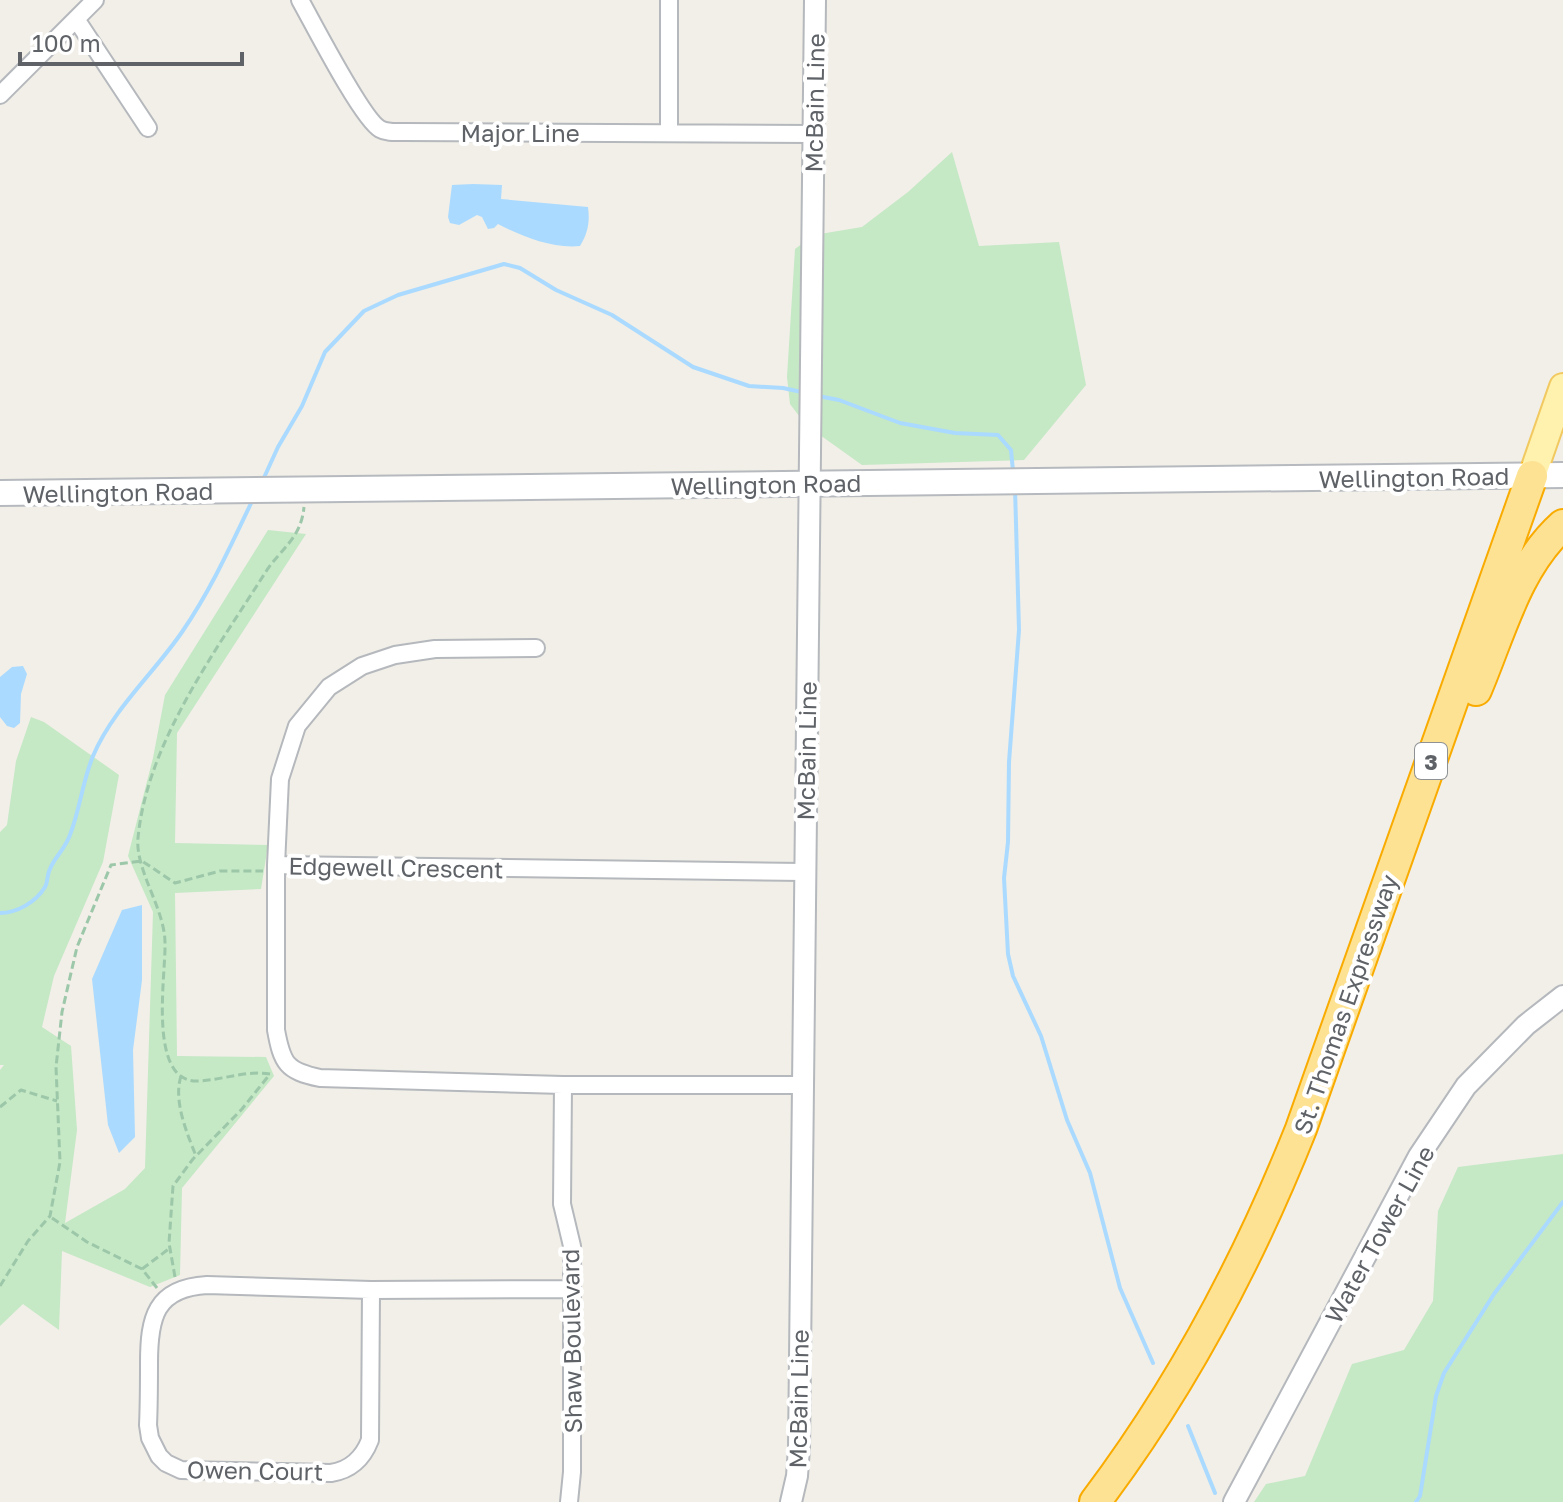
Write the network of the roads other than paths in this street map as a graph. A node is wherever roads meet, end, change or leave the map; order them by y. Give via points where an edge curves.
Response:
1 (95, 0) edge
2 (300, 0) edge
3 (669, 0) edge
4 (815, 0) edge
5 (76, 19) junction
6 (0, 95) edge
7 (148, 128) dead end
8 (669, 132) junction
9 (813, 134) junction
10 (1563, 387) edge
11 (1563, 475) edge
12 (1532, 476) junction
13 (810, 484) junction
14 (0, 493) edge
15 (1563, 525) edge
16 (536, 648) dead end
17 (276, 868) junction
18 (804, 872) junction
19 (1563, 996) edge
20 (1330, 1047) junction
21 (563, 1085) junction
22 (801, 1085) junction
23 (572, 1289) junction
24 (371, 1290) junction
25 (569, 1502) edge
26 (791, 1502) edge
27 (1095, 1502) edge
28 (1234, 1502) edge

1 - 5 street
2 - 8 street, Major Line via 359,103 381,130
3 - 8 street
4 - 9 street, McBain Line
5 - 6 street
5 - 7 street
8 - 9 street, Major Line
9 - 13 street, McBain Line
10 - 12 main road, 3
11 - 12 main road, Wellington Road
12 - 13 main road, Wellington Road
12 - 20 highway, St. Thomas Expressway / 3
13 - 14 main road, Wellington Road
13 - 18 street, McBain Line
15 - 20 highway via 1526,570
16 - 17 street via 435,649 395,655 362,666 329,687 297,726 280,779
17 - 18 street, Edgewell Crescent
17 - 21 street, Edgewell Crescent via 276,1030 288,1067 320,1078
18 - 22 street, McBain Line
19 - 28 street, Water Tower Line via 1466,1086 1419,1156
20 - 27 highway, St. Thomas Expressway / 3 via 1249,1250 1180,1376
21 - 22 street
21 - 23 street, Shaw Boulevard via 562,1204 572,1246
22 - 26 street, McBain Line via 799,1448
23 - 24 street
23 - 25 street, Shaw Boulevard
24 - 24 street, Owen Court via 207,1285 171,1295 151,1323 148,1425 166,1463 181,1470 331,1473 356,1463 370,1440

